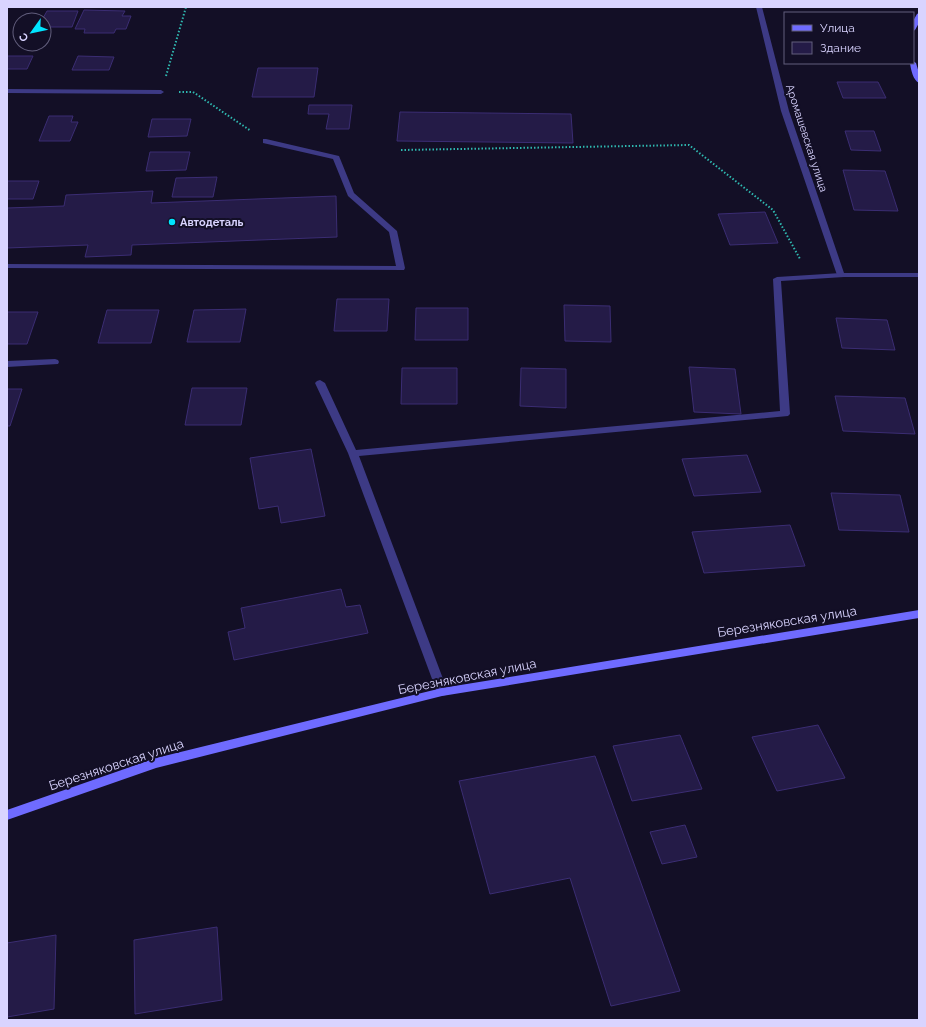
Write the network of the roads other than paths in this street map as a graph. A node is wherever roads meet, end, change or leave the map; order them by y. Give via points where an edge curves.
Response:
1 (759, 7) edge
2 (919, 15) edge
3 (914, 27) edge
4 (913, 64) edge
5 (919, 81) edge
6 (7, 91) edge
7 (161, 92) road end
8 (266, 141) road end
9 (7, 266) edge
10 (841, 275) junction
11 (919, 275) edge
12 (55, 362) dead end
13 (7, 364) edge
14 (320, 383) dead end
15 (353, 453) junction
16 (919, 614) edge
17 (442, 692) junction
18 (7, 815) edge

1 - 10 street, Аромашевская улица via 785,111
2 - 3 street
4 - 5 street
6 - 7 street
8 - 9 street via 336,158 351,194 393,231 401,268
10 - 11 street
10 - 15 street via 777,279 785,414
12 - 13 street
14 - 15 street
15 - 17 street
16 - 17 street, Березняковская улица
17 - 18 street, Березняковская улица via 156,763

